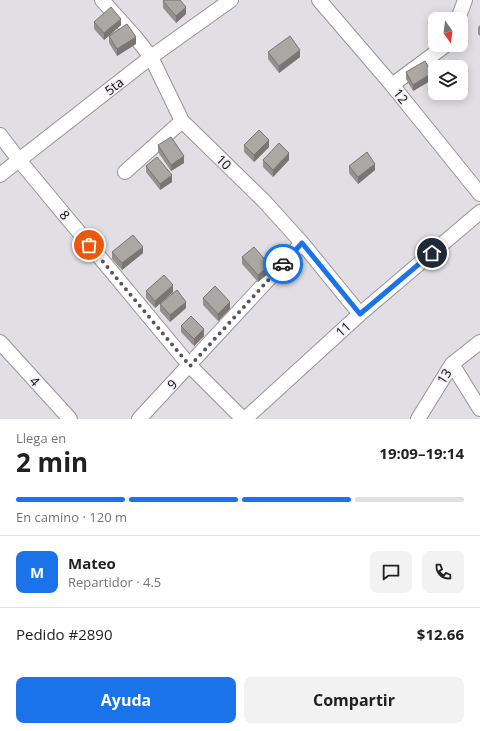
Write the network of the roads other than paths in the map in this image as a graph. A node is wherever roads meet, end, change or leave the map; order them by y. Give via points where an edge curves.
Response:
1 (102, 0) edge
2 (231, 0) edge
3 (319, 0) edge
4 (465, 0) edge
5 (461, 12) edge
6 (437, 52) edge
7 (151, 57) junction
8 (392, 85) junction
9 (182, 122) junction
10 (0, 135) edge
11 (19, 160) junction
12 (125, 172) dead end
13 (0, 175) edge
14 (480, 194) edge
15 (480, 212) edge
16 (302, 243) junction
17 (360, 314) junction
18 (0, 342) edge
19 (480, 342) edge
20 (452, 364) junction
21 (190, 366) junction
22 (480, 409) edge
23 (70, 419) edge
24 (139, 419) edge
25 (244, 419) edge
26 (418, 419) edge

1 - 7 street, 10
2 - 7 street, 5ta
3 - 8 street, 12
4 - 5 street
6 - 8 street
7 - 9 street, 10
7 - 11 street, 5ta
8 - 14 street, 12
9 - 12 street
9 - 16 street, 10 via 264,201
10 - 11 street, 8
11 - 13 street, 5ta
11 - 21 street, 8
15 - 17 street, 11
16 - 17 street, 10
16 - 21 street, 9
17 - 25 street, 11
18 - 23 street, 4
19 - 20 street, 13
20 - 22 street
20 - 26 street, 13
21 - 24 street, 9
21 - 25 street, 8

